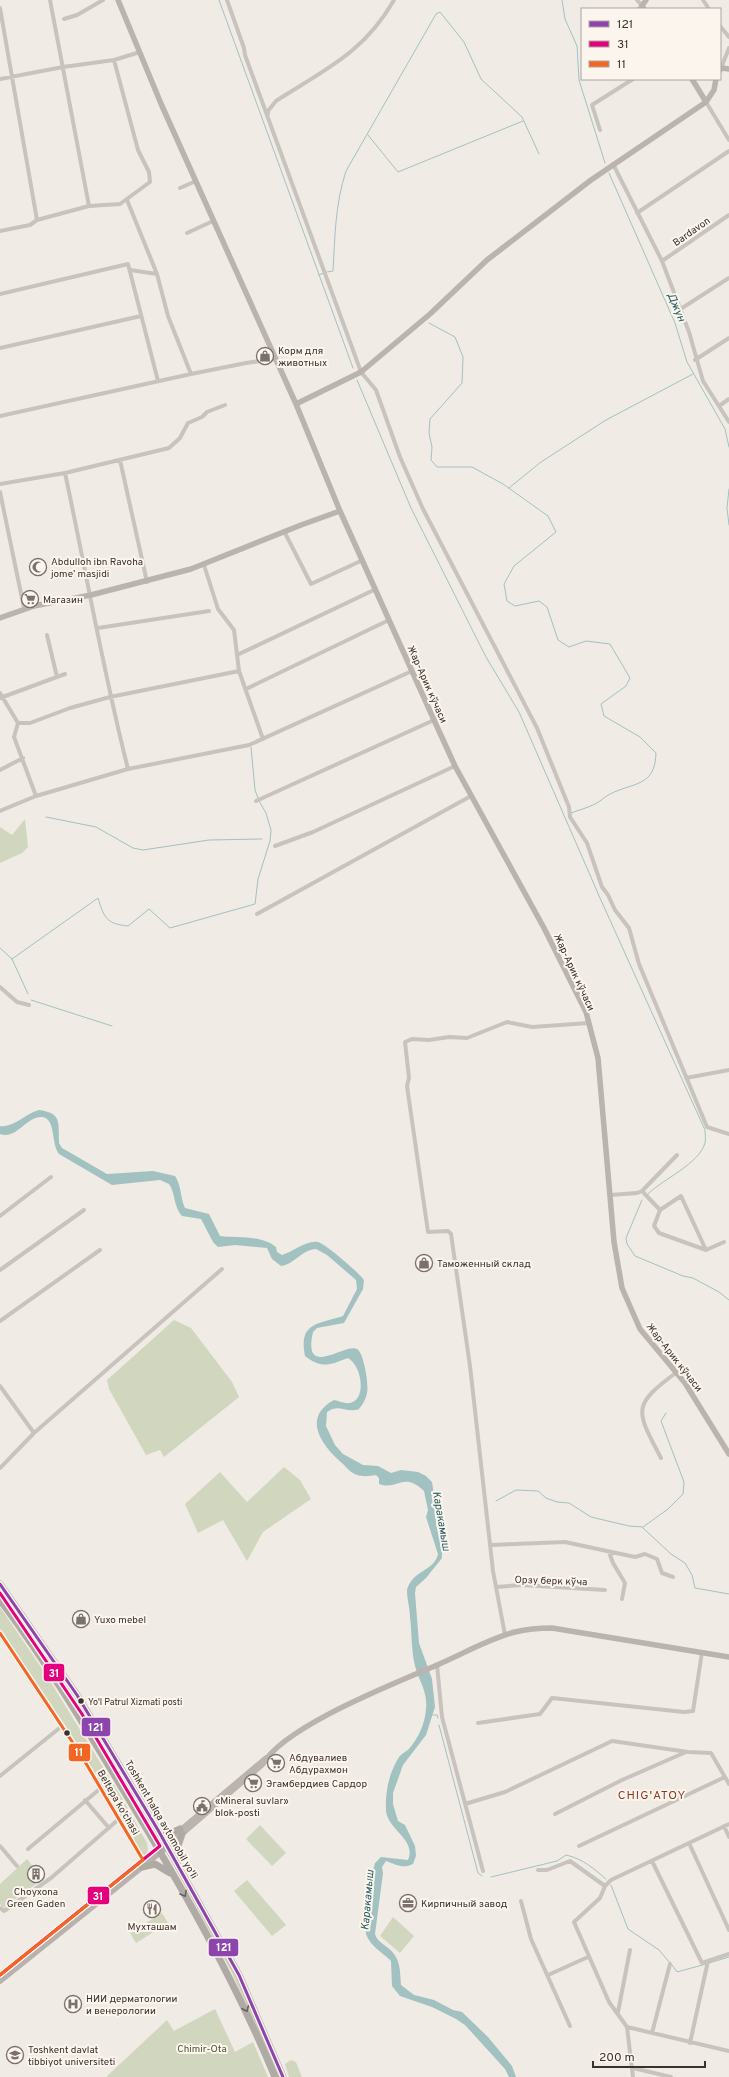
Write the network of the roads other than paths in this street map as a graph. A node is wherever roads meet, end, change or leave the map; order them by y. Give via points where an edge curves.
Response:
1 (50, 0) edge
2 (103, 0) edge
3 (118, 0) edge
4 (227, 0) edge
5 (394, 0) edge
6 (637, 0) edge
7 (646, 0) edge
8 (0, 8) edge
9 (642, 8) edge
10 (64, 19) dead end
11 (721, 27) edge
12 (729, 37) edge
13 (729, 48) edge
14 (140, 52) junction
15 (114, 60) junction
16 (63, 67) junction
17 (721, 69) edge
18 (729, 69) edge
19 (12, 77) junction
20 (0, 79) edge
21 (631, 80) edge
22 (693, 80) edge
23 (716, 80) edge
24 (276, 101) junction
25 (706, 102) junction
26 (264, 107) junction
27 (268, 117) junction
28 (600, 130) dead end
29 (729, 140) edge
30 (728, 154) edge
31 (614, 164) junction
32 (196, 181) junction
33 (180, 188) dead end
34 (126, 200) junction
35 (89, 206) junction
36 (637, 212) junction
37 (729, 215) edge
38 (37, 220) junction
39 (213, 221) junction
40 (0, 231) edge
41 (187, 233) dead end
42 (662, 261) junction
43 (130, 270) junction
44 (156, 274) junction
45 (729, 278) edge
46 (0, 294) edge
47 (679, 310) junction
48 (141, 316) junction
49 (729, 338) edge
50 (0, 348) edge
51 (275, 359) junction
52 (695, 360) junction
53 (361, 372) junction
54 (191, 374) junction
55 (158, 381) junction
56 (729, 399) edge
57 (225, 404) dead end
58 (296, 404) junction
59 (719, 406) junction
60 (0, 416) edge
61 (729, 422) edge
62 (120, 460) junction
63 (65, 473) junction
64 (0, 484) edge
65 (0, 492) edge
66 (340, 511) junction
67 (284, 531) junction
68 (363, 560) junction
69 (204, 565) junction
70 (147, 582) junction
71 (376, 589) junction
72 (91, 595) junction
73 (24, 608) junction
74 (209, 611) dead end
75 (0, 618) edge
76 (389, 620) junction
77 (98, 628) junction
78 (47, 635) dead end
79 (237, 655) junction
80 (239, 671) junction
81 (412, 671) junction
82 (65, 674) dead end
83 (57, 677) junction
84 (246, 689) junction
85 (1, 696) edge
86 (110, 697) junction
87 (434, 720) junction
88 (18, 723) junction
89 (263, 739) junction
90 (23, 758) junction
91 (455, 766) junction
92 (128, 769) junction
93 (0, 770) edge
94 (36, 796) junction
95 (471, 796) junction
96 (256, 801) dead end
97 (0, 811) edge
98 (275, 846) dead end
99 (257, 914) dead end
100 (0, 987) edge
101 (29, 1005) dead end
102 (589, 1023) junction
103 (729, 1070) edge
104 (686, 1078) junction
105 (729, 1134) edge
106 (678, 1156) dead end
107 (52, 1177) dead end
108 (642, 1191) junction
109 (610, 1195) junction
110 (84, 1210) dead end
111 (660, 1210) junction
112 (0, 1216) edge
113 (724, 1242) dead end
114 (100, 1250) dead end
115 (706, 1250) junction
116 (222, 1269) dead end
117 (0, 1270) edge
118 (0, 1321) edge
119 (676, 1372) junction
120 (0, 1386) edge
121 (34, 1433) junction
122 (729, 1454) edge
123 (661, 1458) dead end
124 (0, 1468) edge
125 (491, 1545) junction
126 (609, 1552) junction
127 (673, 1577) dead end
128 (0, 1584) edge
129 (496, 1587) junction
130 (605, 1590) dead end
131 (622, 1599) dead end
132 (0, 1600) edge
133 (28, 1624) junction
134 (20, 1629) junction
135 (0, 1633) edge
136 (505, 1635) junction
137 (702, 1652) junction
138 (729, 1657) edge
139 (438, 1665) junction
140 (478, 1723) dead end
141 (62, 1726) junction
142 (688, 1752) junction
143 (0, 1768) edge
144 (2, 1774) edge
145 (725, 1777) junction
146 (729, 1784) edge
147 (101, 1788) junction
148 (85, 1800) junction
149 (465, 1804) junction
150 (555, 1814) dead end
151 (119, 1819) junction
152 (729, 1824) edge
153 (724, 1826) junction
154 (110, 1828) junction
155 (158, 1830) junction
156 (181, 1832) junction
157 (729, 1837) edge
158 (689, 1843) junction
159 (166, 1845) junction
160 (0, 1846) edge
161 (579, 1846) dead end
162 (28, 1849) dead end
163 (159, 1850) junction
164 (652, 1861) junction
165 (143, 1864) junction
166 (17, 1866) dead end
167 (178, 1866) junction
168 (538, 1870) dead end
169 (483, 1871) dead end
170 (173, 1876) junction
171 (605, 1886) junction
172 (521, 1901) dead end
173 (0, 1908) edge
174 (729, 1930) edge
175 (630, 1950) dead end
176 (729, 1954) edge
177 (588, 1958) junction
178 (708, 1960) junction
179 (670, 1964) dead end
180 (3, 1972) edge
181 (548, 1975) junction
182 (0, 1981) edge
183 (618, 2012) junction
184 (570, 2026) dead end
185 (627, 2027) junction
186 (652, 2033) junction
187 (690, 2043) junction
188 (729, 2051) edge
189 (633, 2068) junction
190 (275, 2077) edge
191 (283, 2077) edge
192 (633, 2077) edge
193 (671, 2077) edge

1 - 16 street
2 - 10 street via 77,15
3 - 14 main road, Жар-Арик кўчаси
4 - 26 street
5 - 24 street via 383,20 342,60
6 - 9 street
7 - 9 main road
8 - 19 street
11 - 12 street
13 - 17 street
14 - 15 street
14 - 32 main road, Жар-Арик кўчаси
15 - 16 street
15 - 34 street via 138,150 149,172 150,182
16 - 19 street
16 - 35 street
17 - 18 main road
19 - 20 street
19 - 38 street
21 - 28 street via 592,105
22 - 25 main road
23 - 25 main road via 714,90
24 - 26 street
24 - 27 street via 268,111
25 - 29 street
25 - 31 main road
26 - 27 street
27 - 53 street
30 - 36 street
31 - 36 street
31 - 53 main road via 487,260 430,314
32 - 33 street
32 - 39 main road, Жар-Арик кўчаси
34 - 35 street via 120,204
34 - 44 street
35 - 38 street
36 - 42 street
37 - 42 street, Bardavon
38 - 40 street via 30,225
39 - 41 street
39 - 51 main road, Жар-Арик кўчаси
42 - 47 street
43 - 44 street
43 - 46 street via 128,264
43 - 48 street
44 - 54 street via 168,316
45 - 47 street
47 - 52 street
48 - 50 street
48 - 55 street
49 - 52 street
51 - 54 street
51 - 58 main road, Жар-Арик кўчаси
52 - 59 street via 703,381
53 - 58 main road
53 - 104 street via 376,390 400,457 423,509 536,728 570,814 587,843 602,887 629,928 639,964
54 - 55 street
55 - 60 street
56 - 59 street
57 - 62 street via 188,423 180,438 169,448
58 - 66 main road, Жар-Арик кўчаси
59 - 61 street
62 - 63 street
62 - 70 street
63 - 64 street
63 - 72 street
65 - 73 street
66 - 67 main road
66 - 68 main road, Жар-Арик кўчаси
67 - 68 street via 311,584
67 - 69 main road
68 - 71 main road, Жар-Арик кўчаси
69 - 70 main road
69 - 79 street via 218,608 234,630
70 - 72 main road
71 - 76 main road, Жар-Арик кўчаси
71 - 79 street
72 - 73 main road
72 - 77 street
73 - 75 main road
74 - 77 street
76 - 81 main road, Жар-Арик кўчаси
76 - 84 street
77 - 86 street
78 - 83 street
79 - 80 street
80 - 84 street
80 - 86 street
81 - 87 main road, Жар-Арик кўчаси
81 - 89 street
82 - 83 street
83 - 85 street
84 - 89 street
85 - 88 street
86 - 88 street via 30,722
86 - 92 street
87 - 91 main road, Жар-Арик кўчаси
87 - 96 street
88 - 90 street via 14,737
89 - 92 street via 249,745
90 - 93 street
90 - 94 street
91 - 95 main road, Жар-Арик кўчаси
91 - 98 street via 313,832
92 - 94 street
94 - 97 street
95 - 99 street
95 - 102 main road, Жар-Арик кўчаси via 570,978
100 - 101 street via 17,1002
102 - 109 main road, Жар-Арик кўчаси via 598,1058
102 - 125 street via 532,1027 507,1022 467,1038 412,1039 405,1042 409,1078 407,1086 428,1232 440,1230 452,1234
103 - 104 street
104 - 105 street via 706,1127
106 - 108 street
107 - 112 street
108 - 109 street
108 - 111 street
109 - 119 main road, Жар-Арик кўчаси via 619,1276 628,1303 646,1337
110 - 117 street
111 - 115 street via 654,1226 659,1233
111 - 115 street via 681,1196
113 - 115 street
114 - 118 street
116 - 121 street
119 - 122 main road, Жар-Арик кўчаси via 693,1394
119 - 123 street via 645,1399 642,1412 643,1424
120 - 121 street
121 - 124 street
125 - 126 street via 564,1542
125 - 129 street
126 - 127 street via 635,1557 645,1554 657,1559 662,1573
126 - 131 street via 625,1583
128 - 133 highway, Toshkent halqa avtomobil yo'li
129 - 130 street, Орзу берк кўча via 522,1585
129 - 136 street
132 - 134 highway, Toshkent halqa avtomobil yo'li
133 - 134 highway via 26,1629
133 - 155 highway, Toshkent halqa avtomobil yo'li via 86,1711
134 - 163 highway, Toshkent halqa avtomobil yo'li via 82,1721
135 - 141 main road, Beltepa ko'chasi
136 - 137 main road via 530,1629 552,1628
136 - 139 main road
137 - 138 main road
137 - 140 street via 693,1710 684,1712 552,1698 540,1714
139 - 149 street via 442,1717
139 - 156 main road via 315,1722 267,1758
141 - 144 street
141 - 147 main road, Beltepa ko'chasi
142 - 145 street via 711,1753
142 - 149 street via 612,1741 504,1792
142 - 150 street via 622,1780
143 - 144 street
145 - 146 street
145 - 161 street
147 - 148 street
147 - 151 main road, Beltepa ko'chasi
148 - 154 street
148 - 162 street
149 - 169 street
151 - 154 street
151 - 165 main road, Beltepa ko'chasi
152 - 153 street
153 - 157 street
153 - 158 street
154 - 173 street via 46,1881 4,1911
155 - 156 highway
155 - 159 highway, Toshkent halqa avtomobil yo'li
156 - 159 main road
156 - 167 highway
158 - 164 street
158 - 174 street
159 - 163 main road
159 - 167 highway, Toshkent halqa avtomobil yo'li
160 - 166 street
163 - 165 main road
163 - 170 highway, Toshkent halqa avtomobil yo'li
164 - 171 street via 612,1880
164 - 178 street via 699,1958 702,1962
165 - 170 highway via 155,1864
165 - 180 main road
167 - 191 highway, Toshkent halqa avtomobil yo'li via 239,1975
168 - 171 street via 548,1870 570,1861
170 -> 190 highway, Toshkent halqa avtomobil yo'li via 233,1982
171 - 177 street via 600,1898 574,1922
172 - 181 street via 531,1939
175 - 183 street
176 - 178 street
177 - 181 street
177 - 183 street via 609,2002
178 - 187 street
179 - 186 street
180 - 182 main road
181 - 184 street
183 - 185 street
185 - 186 street
185 - 189 street
186 - 187 street
187 - 188 street
189 - 192 street
189 - 193 street

